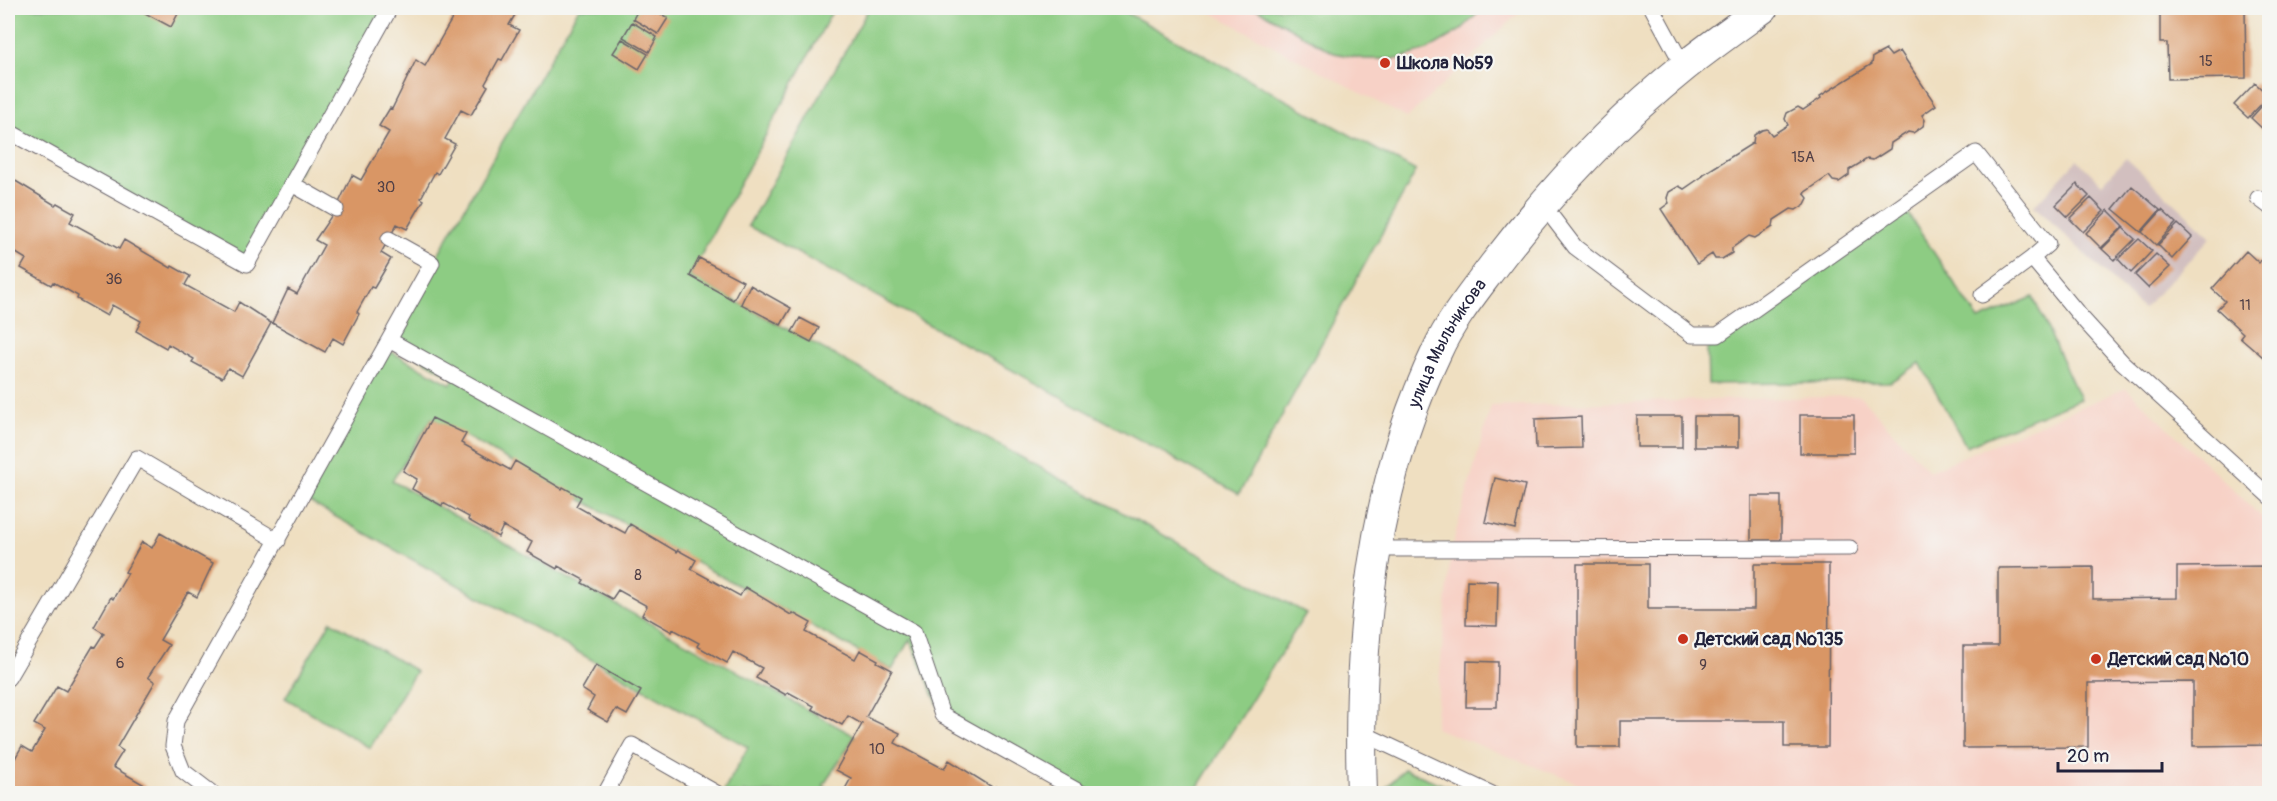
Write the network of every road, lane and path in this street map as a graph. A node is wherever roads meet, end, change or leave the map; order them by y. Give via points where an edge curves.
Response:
1 (390, 8) edge
2 (1652, 8) edge
3 (1763, 8) edge
4 (1684, 67) junction
5 (8, 131) edge
6 (292, 184) junction
7 (1543, 205) junction
8 (336, 209) dead end
9 (389, 239) dead end
10 (2032, 258) junction
11 (1982, 295) dead end
12 (389, 340) junction
13 (2270, 497) edge
14 (278, 541) junction
15 (1850, 548) dead end
16 (1375, 549) junction
17 (9, 674) edge
18 (1360, 732) junction
19 (213, 794) edge
20 (605, 794) edge
21 (718, 794) edge
22 (1083, 794) edge
23 (1362, 794) edge
24 (1492, 794) edge

1 - 6 lane
2 - 4 lane
3 - 4 street, улица Мыльникова
4 - 7 street, улица Мыльникова via 1639,106
5 - 6 lane via 247,264
6 - 8 lane
7 - 10 lane via 1575,247 1692,335 1718,335 1976,153 2048,244
7 - 16 street, улица Мыльникова via 1472,294 1438,348 1405,425
9 - 12 lane via 432,263
10 - 11 lane
10 - 13 lane via 2122,362
12 - 14 lane
12 - 22 lane via 914,632 942,715
14 - 17 lane via 137,458
14 - 19 lane via 177,721 173,746 183,771
15 - 16 lane
16 - 18 street, улица Мыльникова
18 - 23 street, улица Мыльникова
18 - 24 lane
20 - 21 lane via 632,746

